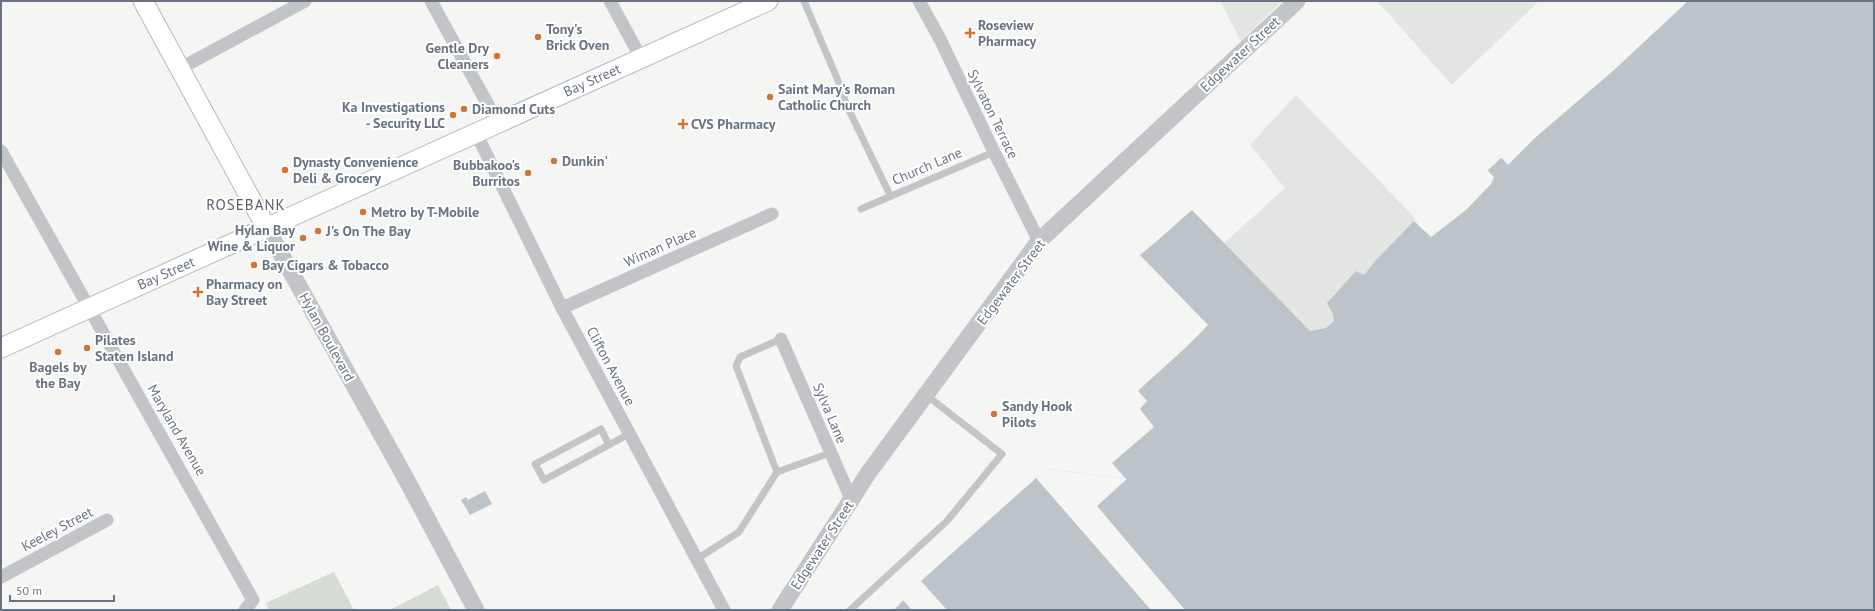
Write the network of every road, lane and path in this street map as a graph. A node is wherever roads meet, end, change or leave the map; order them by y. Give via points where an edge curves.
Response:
1 (143, 1) edge
2 (305, 1) edge
3 (431, 1) edge
4 (610, 1) edge
5 (768, 1) edge
6 (804, 1) edge
7 (919, 1) edge
8 (1297, 1) edge
9 (641, 58) junction
10 (181, 68) junction
11 (498, 123) junction
12 (476, 133) junction
13 (1, 151) edge
14 (994, 152) junction
15 (5, 170) edge
16 (890, 195) junction
17 (861, 209) dead end
18 (772, 214) dead end
19 (266, 227) junction
20 (1039, 241) junction
21 (89, 308) junction
22 (562, 308) junction
23 (781, 339) joint
24 (1, 348) edge
25 (926, 395) junction
26 (629, 434) junction
27 (609, 445) junction
28 (830, 453) junction
29 (777, 472) junction
30 (851, 499) junction
31 (107, 520) dead end
32 (697, 559) junction
33 (1, 577) edge
34 (249, 605) edge
35 (476, 610) edge
36 (724, 610) edge
37 (780, 610) edge
38 (850, 610) edge

1 - 10 main road, Hylan Boulevard
2 - 10 street
3 - 11 street
4 - 9 street
5 - 9 main road, Bay Street
6 - 16 lane, Church Lane via 837,78 846,106
7 - 14 street, Sylvaton Terrace
8 - 20 street, Edgewater Street
9 - 11 main road, Bay Street
10 - 19 main road, Hylan Boulevard
11 - 12 main road, Bay Street
12 - 19 main road, Bay Street
12 - 22 street, Clifton Avenue
13 - 15 street, Maryland Avenue
14 - 16 lane, Church Lane
14 - 20 street, Sylvaton Terrace
15 - 21 street, Maryland Avenue
16 - 17 lane
18 - 22 street, Wiman Place
19 - 21 main road, Bay Street
19 - 35 street, Hylan Boulevard
20 - 25 street, Edgewater Street
21 - 24 main road, Bay Street
21 - 34 street, Maryland Avenue via 182,470
22 - 26 street, Clifton Avenue
23 - 28 street, Sylva Lane
23 - 29 lane via 740,357 736,366
25 - 30 street, Edgewater Street
25 - 38 lane via 1002,454 947,521
26 - 27 lane
26 - 32 street, Clifton Avenue
27 - 27 lane via 544,480 535,464 601,429
28 - 29 lane
28 - 30 street, Sylva Lane
29 - 32 lane via 739,532
30 - 37 street, Edgewater Street
31 - 33 street, Keeley Street
32 - 36 street, Clifton Avenue

